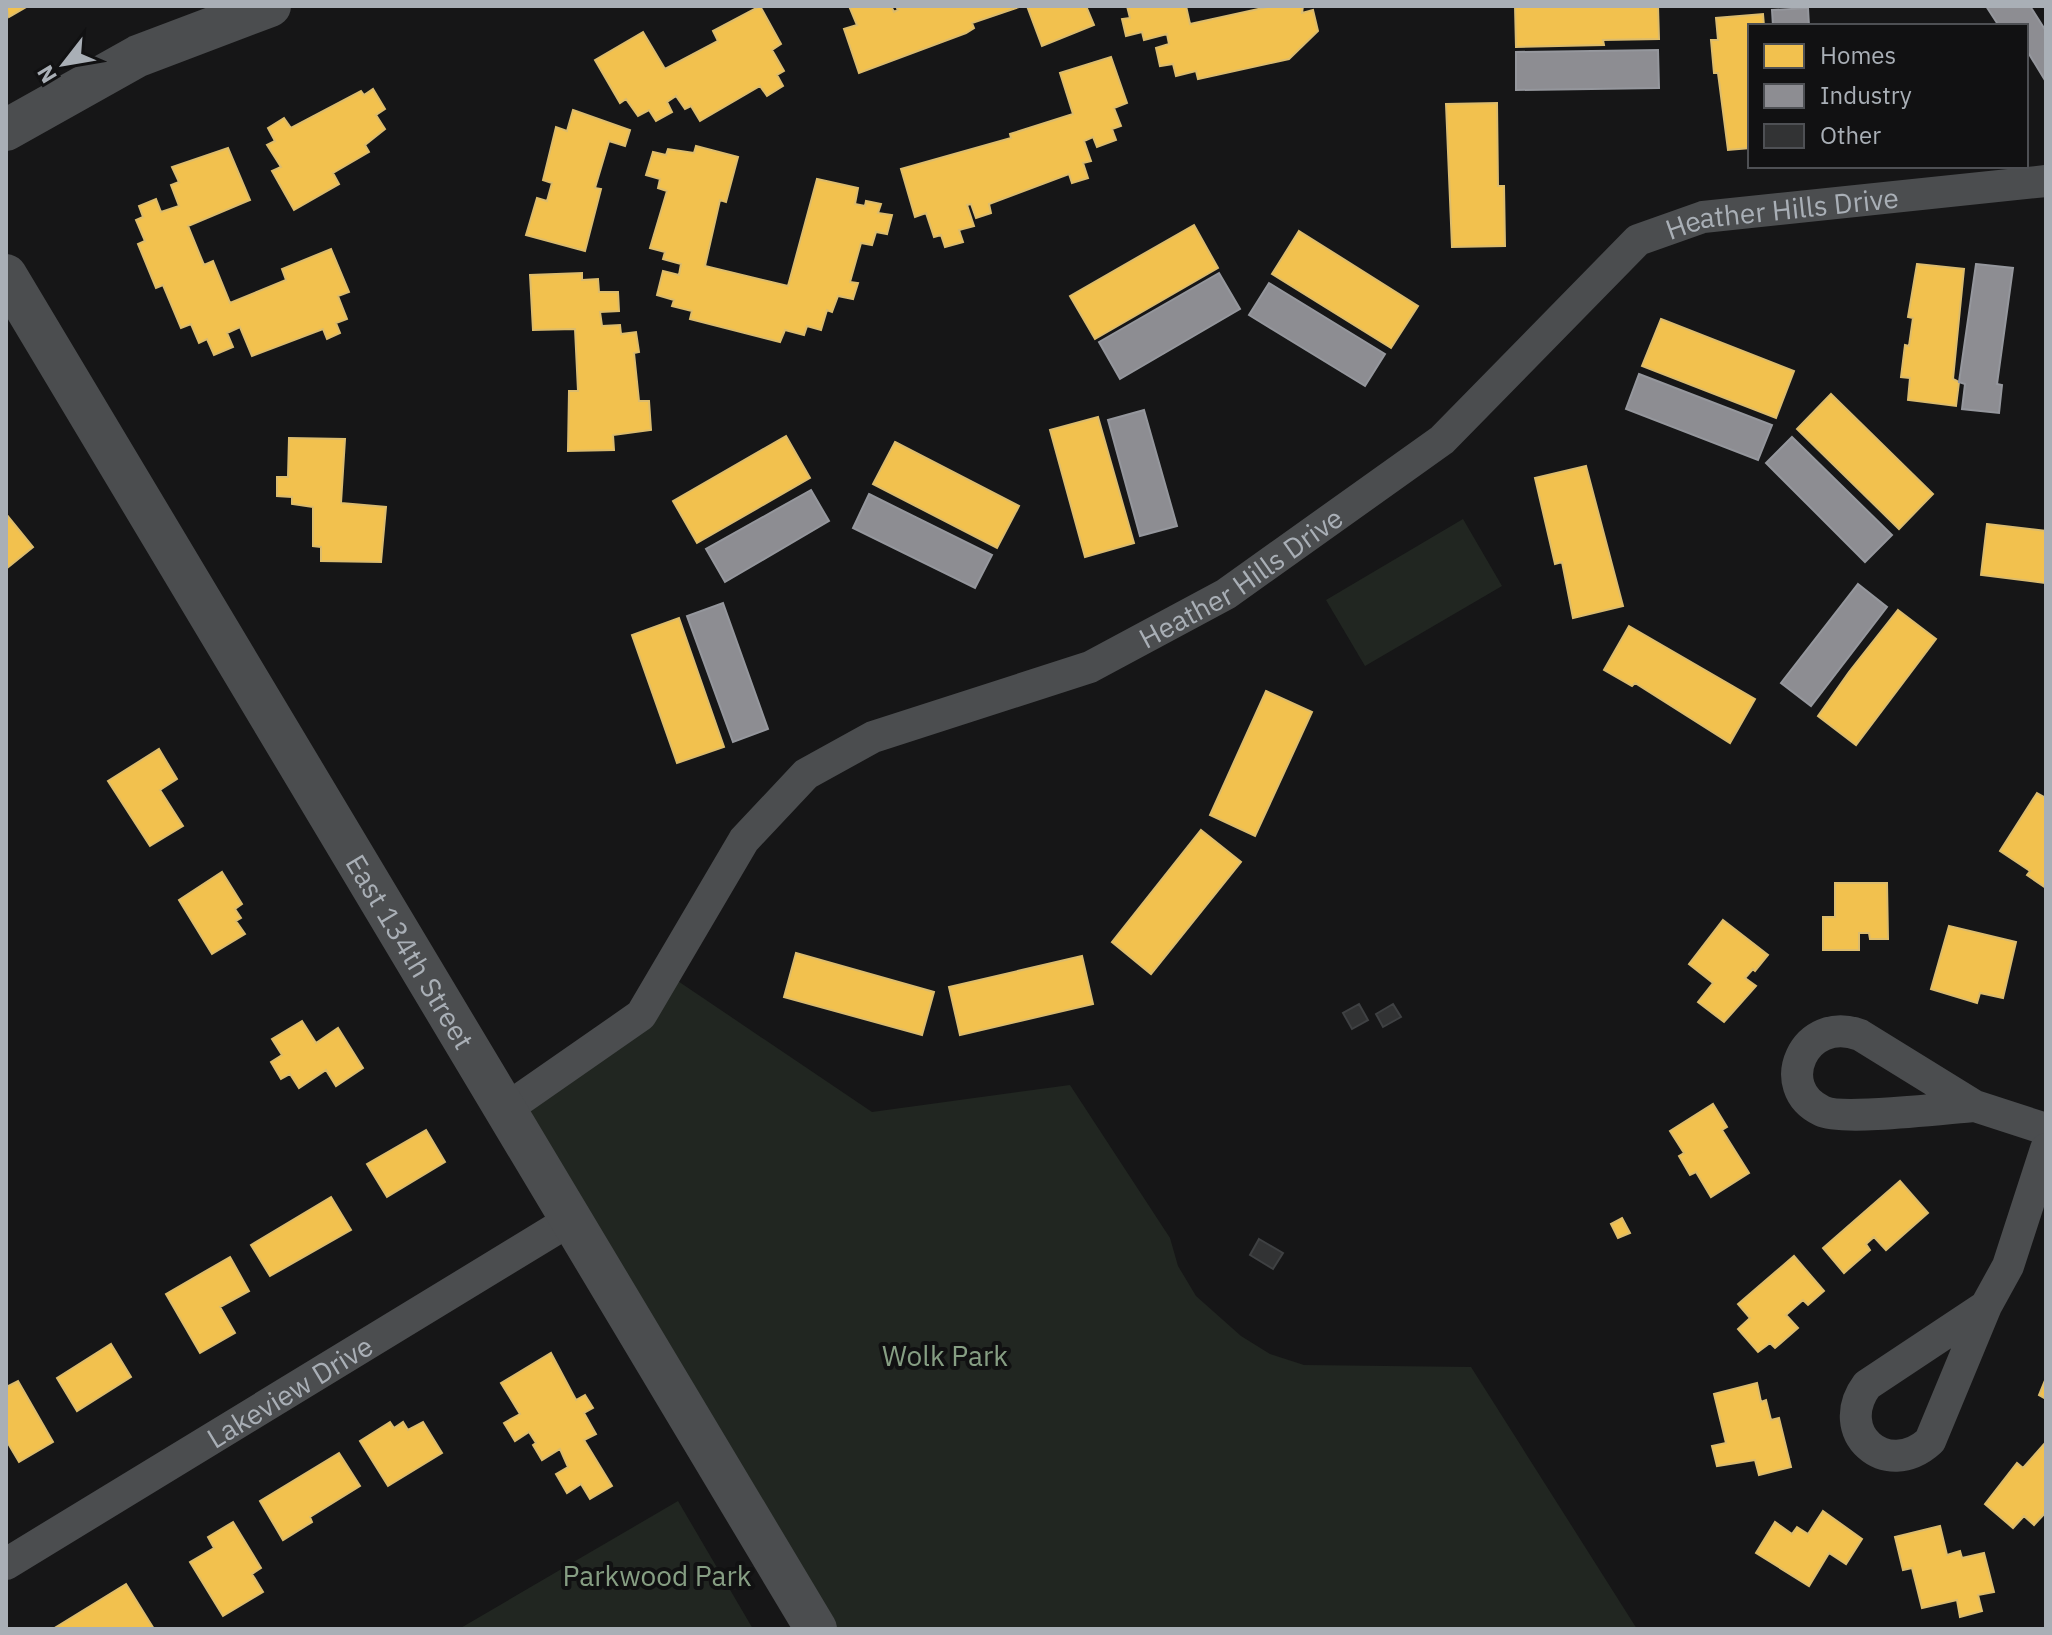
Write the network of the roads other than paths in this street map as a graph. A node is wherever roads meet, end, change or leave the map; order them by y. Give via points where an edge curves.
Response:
1 (270, 6) edge
2 (6, 130) edge
3 (2046, 181) edge
4 (6, 275) edge
5 (1975, 1106) junction
6 (506, 1109) junction
7 (2046, 1129) edge
8 (2046, 1149) edge
9 (572, 1219) junction
10 (1986, 1306) junction
11 (6, 1564) edge
12 (816, 1629) edge

1 - 2 street via 138,56
3 - 6 street, Heather Hills Drive via 1703,217 1638,240 1442,440 1226,594 1090,667 873,737 806,774 744,840 641,1015
4 - 6 street, East 134th Street
5 - 5 street via 1849,1031 1814,1039 1797,1070 1803,1095 1822,1112 1835,1115
5 - 7 street
6 - 9 street, East 134th Street
8 - 10 street via 2008,1266
9 - 11 street, Lakeview Drive
9 - 12 street, East 134th Street
10 - 10 street via 1867,1385 1855,1417 1872,1449 1896,1457 1921,1450 1930,1441

